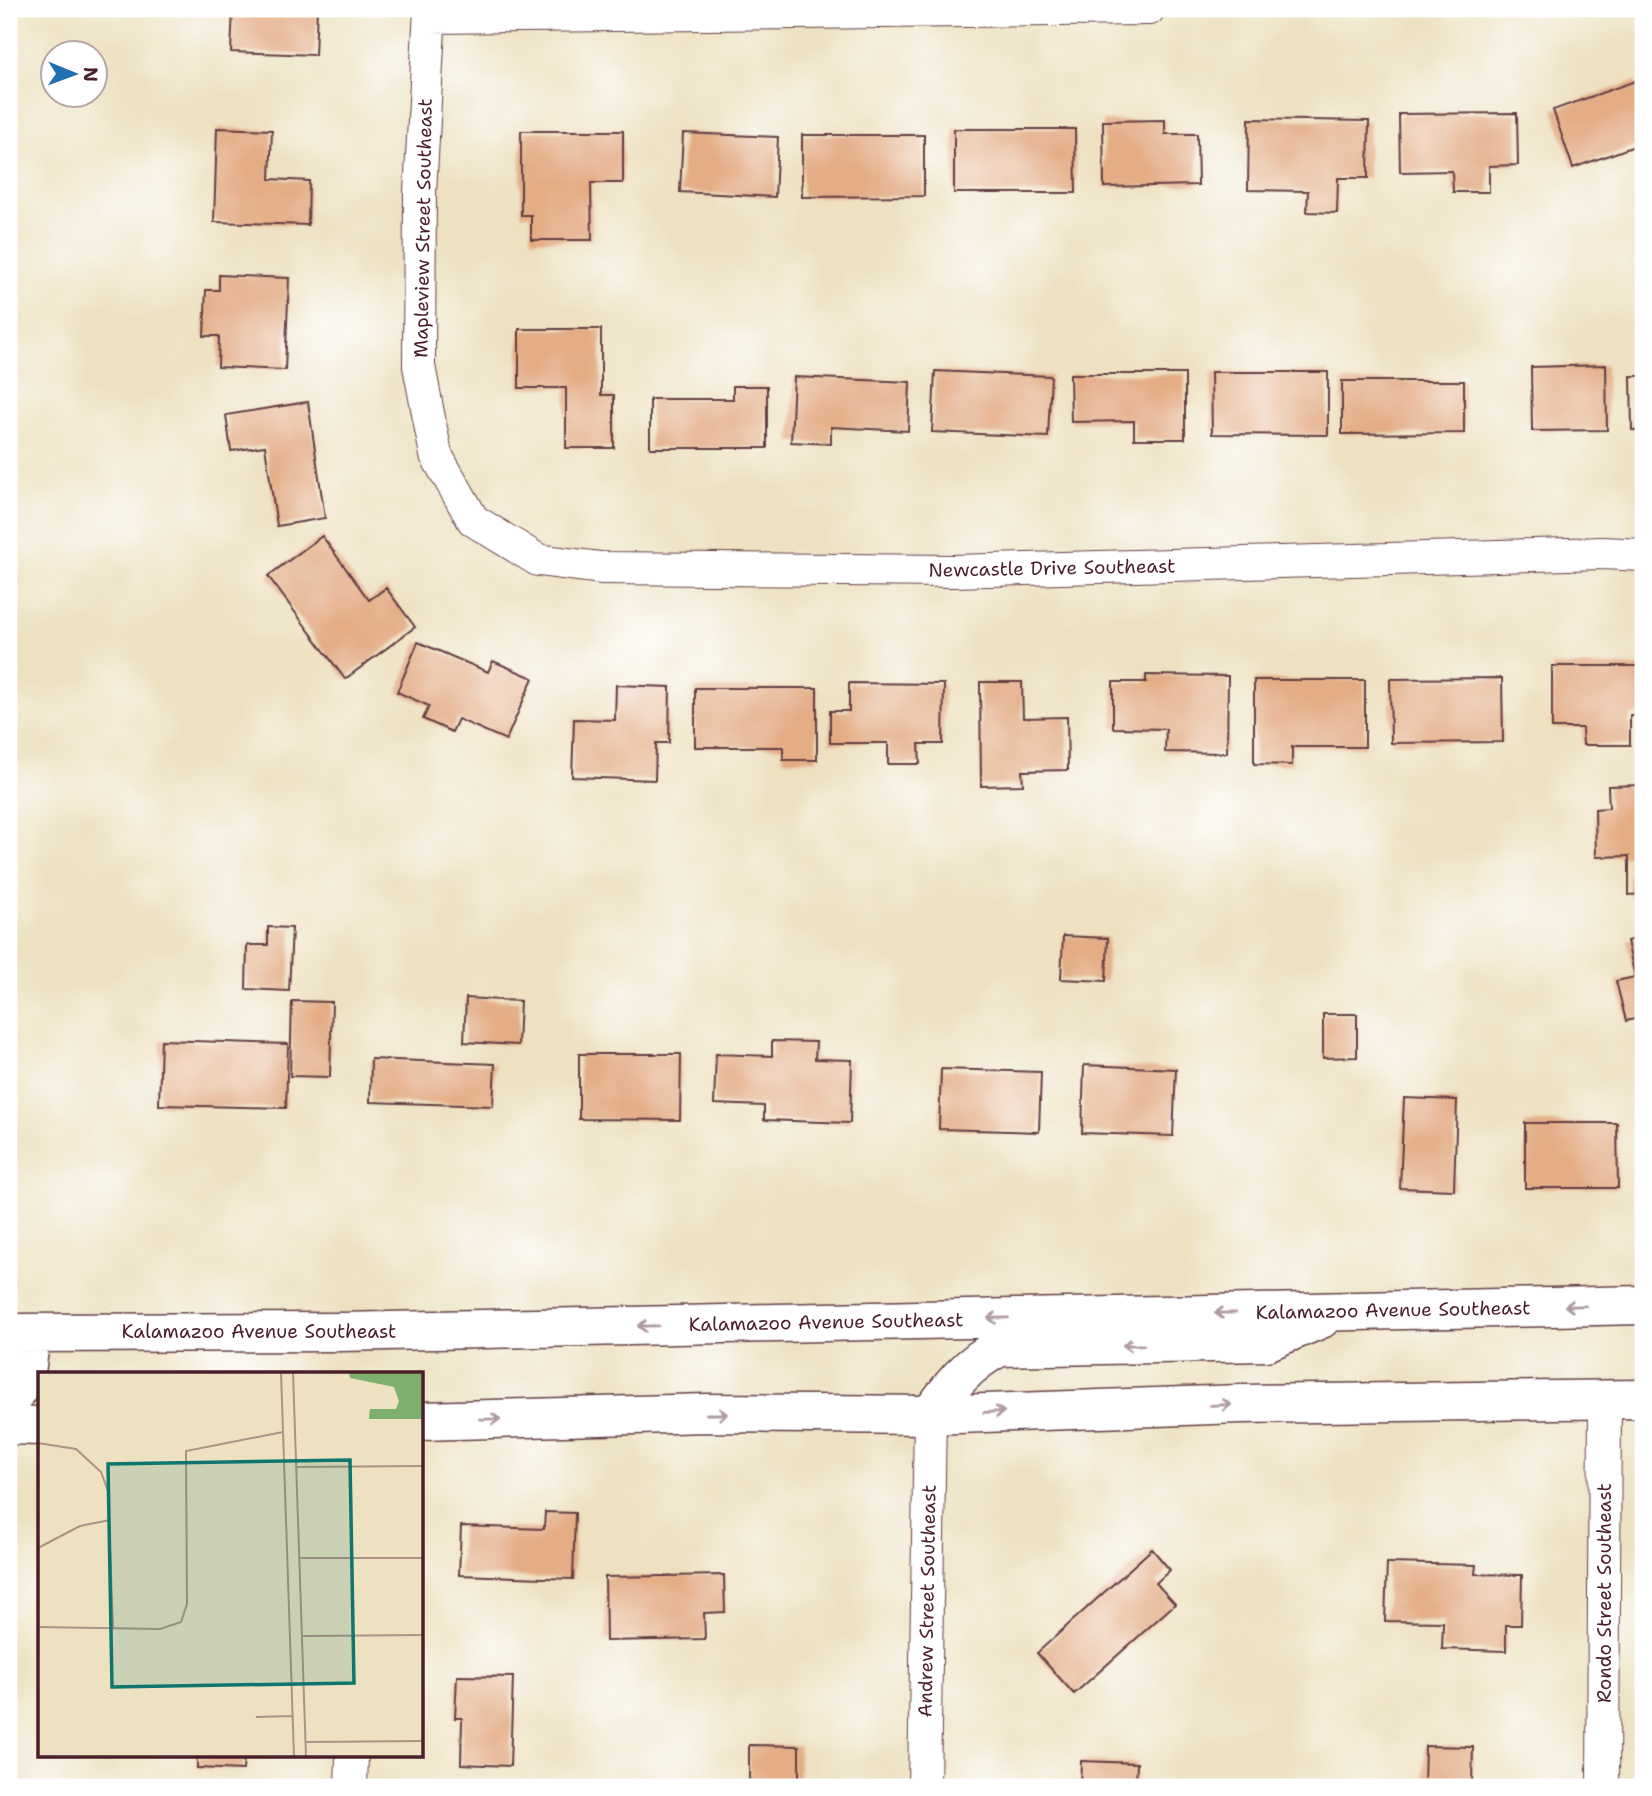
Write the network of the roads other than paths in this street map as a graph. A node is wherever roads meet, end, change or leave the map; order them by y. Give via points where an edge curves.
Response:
1 (1149, 9) edge
2 (430, 13) edge
3 (473, 520) joint
4 (1643, 555) edge
5 (1643, 1305) edge
6 (1342, 1311) junction
7 (20, 1333) edge
8 (1643, 1376) edge
9 (1605, 1399) junction
10 (1643, 1399) edge
11 (9, 1400) edge
12 (1512, 1400) junction
13 (930, 1415) junction
14 (424, 1421) edge
15 (9, 1425) edge
16 (38, 1426) edge
17 (352, 1758) edge
18 (351, 1787) edge
19 (924, 1787) edge
20 (1603, 1787) edge

1 - 2 street
2 - 3 street, Mapleview Street Southeast via 420,193 419,366 436,456
3 - 4 street, Newcastle Drive Southeast via 538,560 601,568 953,571
5 -> 6 main road, Kalamazoo Avenue Southeast
6 -> 7 main road, Kalamazoo Avenue Southeast via 354,1332
6 -> 13 main road via 1266,1342 1000,1347 976,1359
7 - 11 main road via 25,1381
8 - 12 main road via 1545,1380
9 - 10 main road
9 - 12 main road
9 - 20 street, Rondo Street Southeast
13 -> 12 main road
14 -> 13 main road via 707,1413
13 - 19 street, Andrew Street Southeast
15 - 16 main road
17 - 18 street

